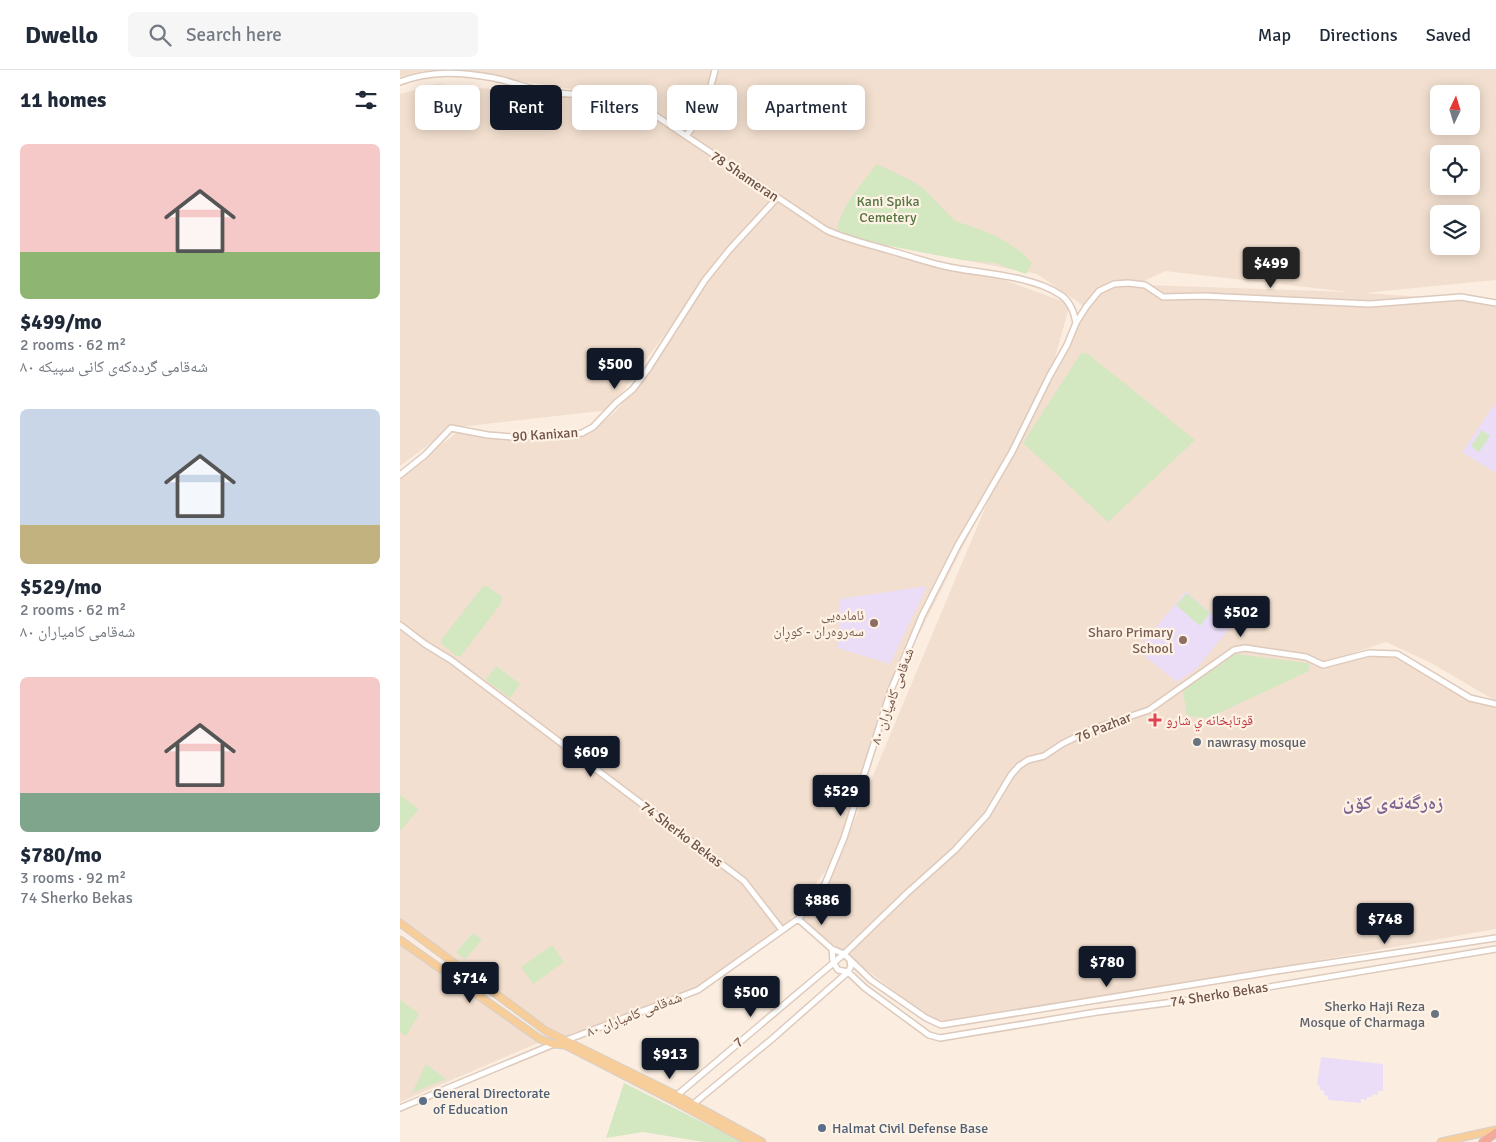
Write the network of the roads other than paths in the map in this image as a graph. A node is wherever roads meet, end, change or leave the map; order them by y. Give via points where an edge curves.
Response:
1 (715, 70) edge
2 (400, 82) edge
3 (686, 136) junction
4 (778, 198) junction
5 (1496, 303) edge
6 (1076, 324) junction
7 (400, 475) edge
8 (400, 626) edge
9 (1496, 704) edge
10 (798, 919) junction
11 (400, 923) edge
12 (782, 930) junction
13 (1496, 938) edge
14 (400, 940) edge
15 (851, 948) joint
16 (1496, 948) edge
17 (832, 949) junction
18 (844, 954) junction
19 (850, 961) junction
20 (833, 962) junction
21 (848, 972) junction
22 (567, 1040) junction
23 (553, 1044) junction
24 (674, 1097) junction
25 (690, 1106) junction
26 (400, 1108) edge
27 (1496, 1132) edge
28 (1496, 1140) edge
29 (750, 1142) edge
30 (762, 1142) edge
31 (1441, 1142) edge
32 (1483, 1142) edge
33 (1488, 1142) edge

1 - 3 street via 704,112
2 - 3 street, 78 Shameran via 446,72 495,78 563,94 622,93
3 - 4 street, 78 Shameran
4 - 6 street, 78 Shameran via 842,237 940,265 1048,288 1065,299 1074,312
4 - 7 street, 90 Kanixan via 705,280 633,389 593,427 582,433 558,436 488,435 451,428 425,456
5 - 6 street, شەقامی کامیاران ٨٠ via 1461,297 1370,304 1163,297 1145,286 1128,283 1114,284 1099,291
6 - 10 street, شەقامی کامیاران ٨٠ via 1012,452 958,545 922,616 891,690 833,867 816,898
8 - 12 street, 74 Sherko Bekas via 451,660 744,881
9 - 15 street, 76 Pazhar via 1470,698 1397,654 1369,653 1323,665 1306,657 1237,649 1149,710 1090,730 1019,766 987,815 955,850
10 - 12 street, شەقامی کامیاران ٨٠
10 - 17 street, 74 Sherko Bekas
11 - 22 main road via 546,1031
12 - 22 street, شەقامی کامیاران ٨٠ via 698,990
13 - 19 street, 74 Sherko Bekas via 941,1025 919,1014
14 - 23 main road
15 - 18 street, 7
16 - 21 street, 74 Sherko Bekas via 1197,999 940,1038 929,1035
17 - 18 street, 74 Sherko Bekas
17 - 20 street
18 - 19 street, 74 Sherko Bekas
18 - 20 street, 7
19 - 21 street
20 - 21 street, 74 Sherko Bekas via 838,970
20 - 24 street, 7
21 - 25 street
22 - 23 street, شەقامی کامیاران ٨٠
22 - 24 main road
23 - 24 main road via 565,1045
23 - 26 street, شەقامی کامیاران ٨٠
24 - 25 main road
25 - 29 main road
25 - 30 main road
27 - 31 main road
27 - 32 highway
28 - 33 highway

